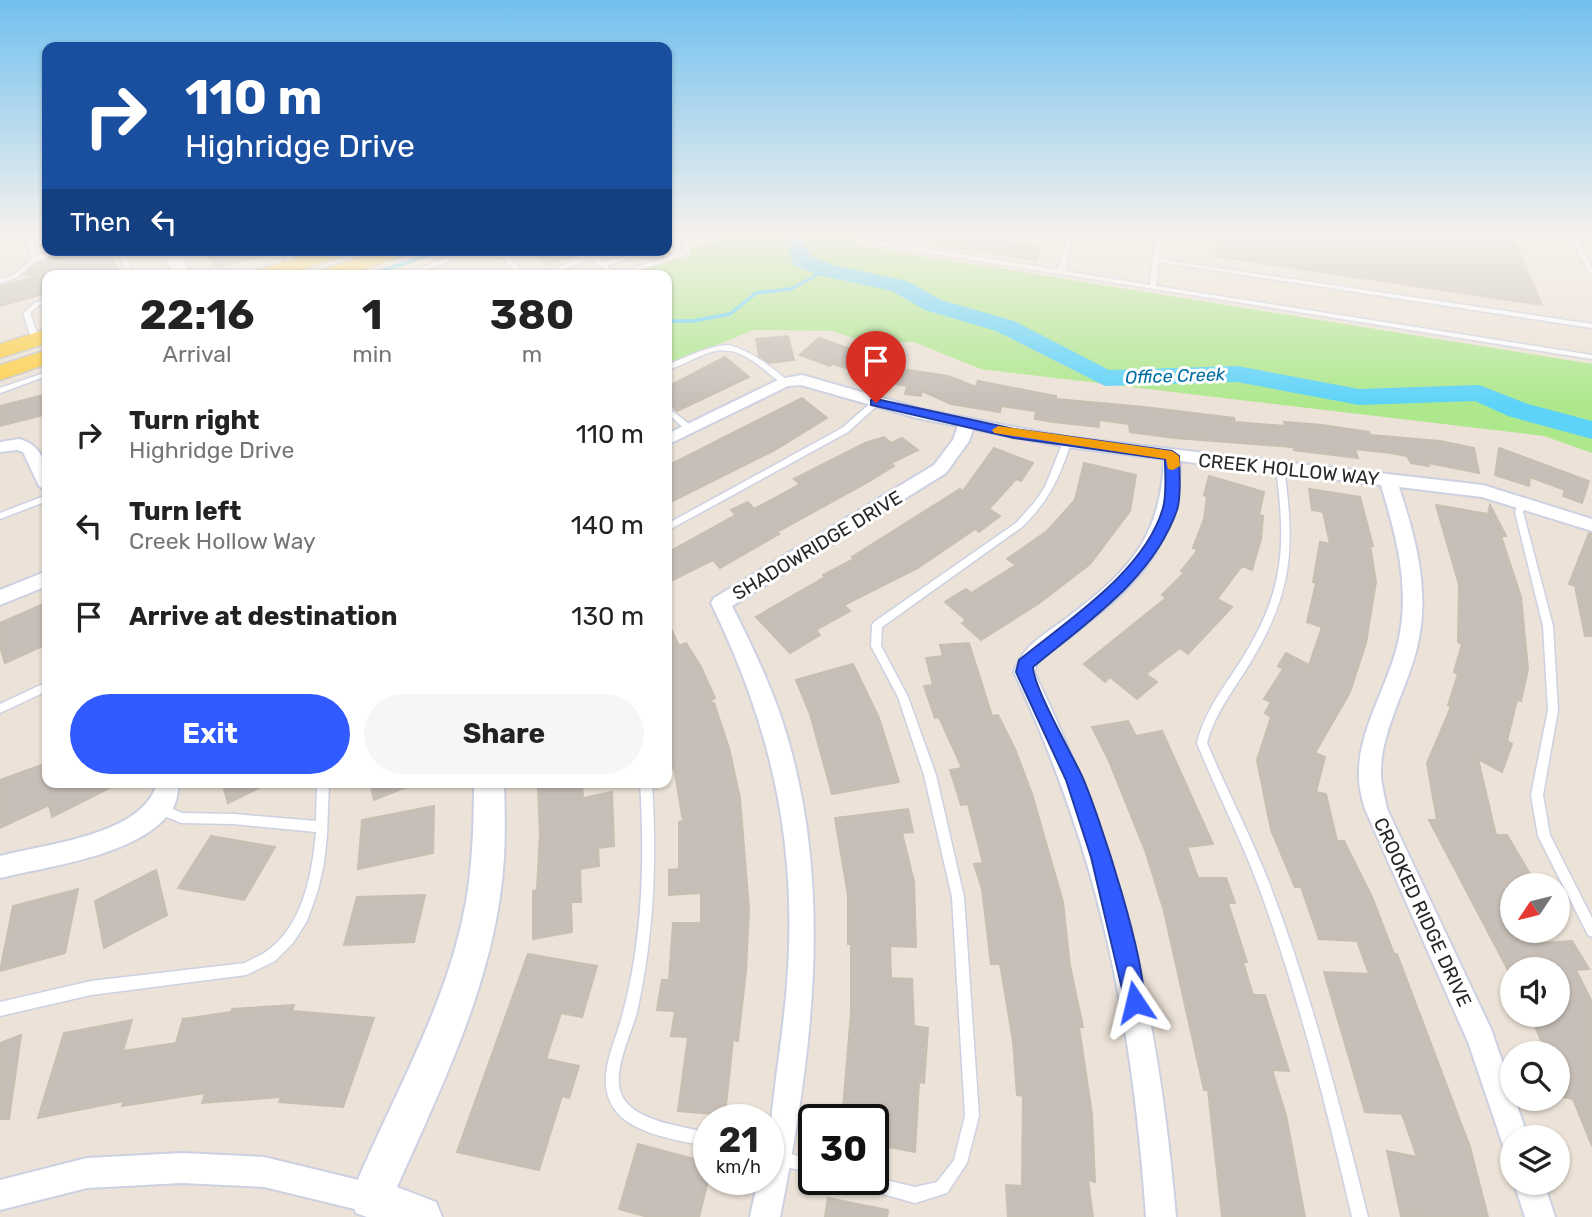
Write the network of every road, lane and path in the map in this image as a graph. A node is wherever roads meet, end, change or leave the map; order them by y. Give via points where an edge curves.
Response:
1 (1183, 291) edge
2 (1359, 291) edge
3 (42, 302) edge
4 (1592, 326) edge
5 (42, 342) edge
6 (42, 344) edge
7 (42, 345) edge
8 (0, 351) edge
9 (1592, 357) edge
10 (672, 366) edge
11 (0, 373) edge
12 (42, 376) edge
13 (785, 382) junction
14 (0, 391) edge
15 (876, 403) junction
16 (672, 413) edge
17 (966, 425) junction
18 (690, 429) junction
19 (672, 438) edge
20 (1067, 442) junction
21 (0, 447) edge
22 (1172, 456) junction
23 (1280, 468) junction
24 (42, 474) edge
25 (1388, 480) junction
26 (42, 500) edge
27 (1523, 501) junction
28 (0, 516) edge
29 (672, 525) edge
30 (1592, 525) edge
31 (42, 580) edge
32 (0, 598) edge
33 (42, 688) edge
34 (0, 709) edge
35 (169, 788) edge
36 (323, 788) edge
37 (489, 788) edge
38 (646, 788) edge
39 (161, 809) junction
40 (322, 827) junction
41 (0, 867) edge
42 (1592, 931) edge
43 (0, 1009) edge
44 (782, 1104) edge
45 (1510, 1125) edge
46 (693, 1136) edge
47 (889, 1188) edge
48 (0, 1195) edge
49 (768, 1195) edge
50 (1533, 1195) edge
51 (371, 1198) junction
52 (421, 1217) edge
53 (765, 1217) edge
54 (1161, 1217) edge
55 (1360, 1217) edge
56 (1540, 1217) edge

1 - 9 lane
2 - 4 lane
3 - 5 lane via 26,313
6 - 8 main road
7 - 11 main road
10 - 13 lane via 726,345 739,348
12 - 14 lane
13 - 15 street, CREEK HOLLOW WAY via 802,380
13 - 18 street
15 - 17 street, CREEK HOLLOW WAY
15 - 29 lane via 845,430
16 - 18 lane
17 - 20 street, CREEK HOLLOW WAY
17 - 44 street, SHADOWRIDGE DRIVE via 961,441 940,469 721,603 763,697 779,745 795,824 803,936 797,1023
18 - 19 street
20 - 22 street, CREEK HOLLOW WAY
20 - 47 lane via 1053,487 1036,509 877,625 876,646 903,697 930,775 958,897 972,1116 960,1163 942,1188 915,1195
21 - 24 street via 19,444 34,454
22 - 23 street, CREEK HOLLOW WAY
22 - 54 street via 1171,507 1148,555 1108,596 1029,658 1024,672 1075,780 1123,941 1143,1052
23 - 25 street, CREEK HOLLOW WAY
23 - 55 lane via 1288,521 1283,579 1263,635 1206,724 1202,743 1263,882 1294,970
25 - 27 street, CREEK HOLLOW WAY via 1483,491
25 - 45 street, CROOKED RIDGE DRIVE via 1409,547 1412,622 1369,775 1376,809 1481,1039
26 - 28 lane
27 - 30 street, CREEK HOLLOW WAY
27 - 42 lane via 1519,512 1548,626 1553,710 1537,795 1539,808 1544,836
31 - 32 street
33 - 34 lane
35 - 39 street
36 - 40 lane
37 - 51 street via 489,859 465,975 450,1022
38 - 46 lane via 645,914 637,984 613,1089 627,1114
39 - 40 lane via 181,818
39 - 41 street via 126,834
40 - 43 lane via 316,872 297,927 280,951 257,966 90,988
48 - 51 street via 87,1172 182,1168 264,1172
49 - 53 street, SHADOWRIDGE DRIVE
50 - 56 street
51 - 52 street

